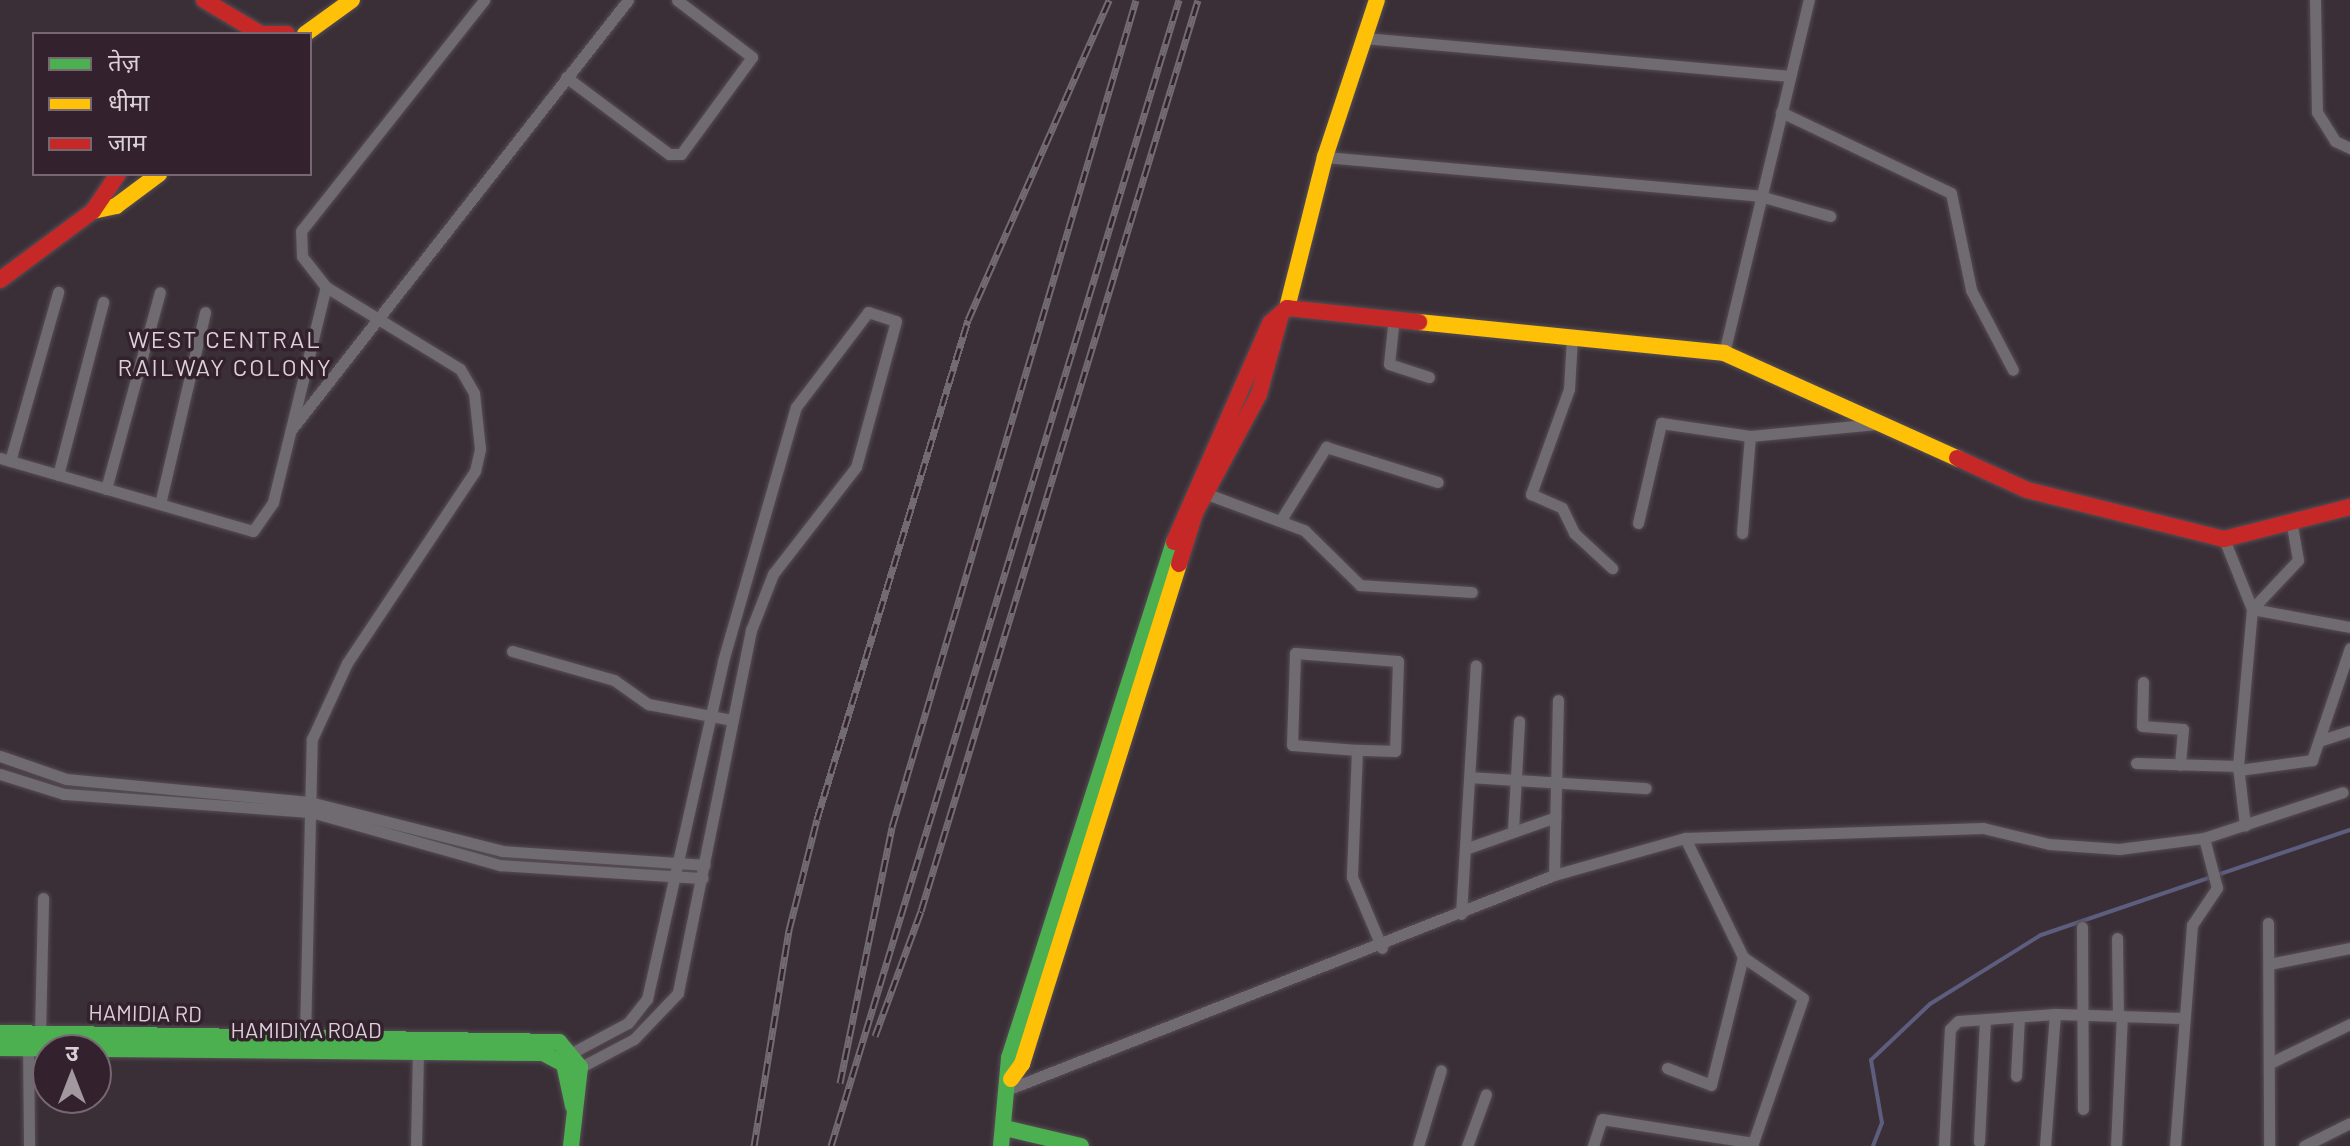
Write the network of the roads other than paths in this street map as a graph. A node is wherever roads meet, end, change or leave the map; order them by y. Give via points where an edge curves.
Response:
1 (204, 0) edge
2 (352, 0) edge
3 (484, 0) edge
4 (628, 0) edge
5 (677, 0) edge
6 (1377, 0) edge
7 (1809, 0) edge
8 (2315, 0) edge
9 (260, 32) edge
10 (308, 32) edge
11 (1364, 38) junction
12 (1787, 76) junction
13 (566, 77) junction
14 (1781, 112) junction
15 (2350, 148) edge
16 (1325, 157) junction
17 (117, 176) edge
18 (156, 176) edge
19 (1760, 196) junction
20 (93, 211) junction
21 (1830, 216) dead end
22 (0, 280) edge
23 (326, 287) junction
24 (58, 292) dead end
25 (160, 292) dead end
26 (103, 302) dead end
27 (205, 312) dead end
28 (1283, 313) junction
29 (1394, 317) junction
30 (373, 319) junction
31 (1572, 337) junction
32 (1724, 353) junction
33 (2013, 370) dead end
34 (1429, 377) dead end
35 (1876, 424) junction
36 (291, 430) junction
37 (1750, 436) junction
38 (5, 460) edge
39 (58, 475) junction
40 (1438, 482) dead end
41 (106, 489) junction
42 (1198, 490) junction
43 (160, 504) junction
44 (2350, 507) edge
45 (1282, 518) junction
46 (2291, 520) junction
47 (1638, 523) dead end
48 (1742, 533) dead end
49 (2224, 539) junction
50 (1612, 568) dead end
51 (1472, 592) dead end
52 (741, 608) junction
53 (2252, 609) junction
54 (757, 614) junction
55 (2350, 627) edge
56 (2350, 648) edge
57 (512, 651) dead end
58 (1476, 665) dead end
59 (2143, 682) dead end
60 (1558, 700) dead end
61 (711, 715) junction
62 (732, 720) junction
63 (1519, 721) dead end
64 (2350, 731) edge
65 (2322, 740) junction
66 (1357, 750) junction
67 (0, 756) edge
68 (2136, 763) dead end
69 (2180, 765) junction
70 (2238, 768) junction
71 (0, 774) edge
72 (1470, 777) junction
73 (1517, 779) junction
74 (1557, 781) junction
75 (1646, 788) dead end
76 (2343, 792) dead end
77 (310, 807) junction
78 (1556, 817) junction
79 (2245, 826) junction
80 (1513, 830) junction
81 (1685, 838) junction
82 (2204, 838) junction
83 (1465, 849) junction
84 (677, 863) junction
85 (705, 865) junction
86 (1554, 875) junction
87 (674, 877) junction
88 (703, 878) junction
89 (43, 898) dead end
90 (1461, 914) junction
91 (2268, 923) dead end
92 (2082, 927) dead end
93 (2117, 938) dead end
94 (1382, 948) junction
95 (2350, 948) edge
96 (1743, 957) junction
97 (2269, 964) junction
98 (2055, 1014) junction
99 (2086, 1015) junction
100 (2120, 1016) junction
101 (2019, 1017) junction
102 (2184, 1018) junction
103 (1985, 1020) junction
104 (2350, 1024) edge
105 (0, 1033) edge
106 (32, 1034) edge
107 (32, 1039) junction
108 (112, 1041) edge
109 (305, 1045) junction
110 (0, 1048) edge
111 (418, 1051) junction
112 (2272, 1062) junction
113 (570, 1063) junction
114 (1667, 1068) dead end
115 (1441, 1070) dead end
116 (2016, 1076) dead end
117 (1010, 1084) junction
118 (1486, 1094) dead end
119 (2083, 1109) dead end
120 (2350, 1123) edge
121 (1005, 1128) junction
122 (1979, 1142) dead end
123 (29, 1146) edge
124 (416, 1146) edge
125 (571, 1146) edge
126 (1002, 1146) edge
127 (1081, 1146) edge
128 (1418, 1146) edge
129 (1467, 1146) edge
130 (1593, 1146) edge
131 (1944, 1146) edge
132 (2045, 1146) edge
133 (2116, 1146) edge
134 (2175, 1146) edge
135 (2269, 1146) edge
136 (2304, 1146) edge

1 - 9 street
2 - 10 street
3 - 23 street via 301,231 302,256
4 - 13 street
5 - 13 street via 752,57 681,154 669,154
6 - 11 street
7 - 12 street
8 - 15 street via 2317,112 2335,141
11 - 12 street
11 - 16 street
12 - 14 street
13 - 30 street
14 - 19 street
14 - 33 street via 1951,193 1971,290
16 - 19 street
16 - 28 street
17 - 20 street
18 - 20 street via 116,206
19 - 21 street
19 - 32 street
20 - 22 street
23 - 30 street
23 - 36 street
24 - 38 street
25 - 41 street
26 - 39 street
27 - 43 street
28 - 29 street
28 - 42 street via 1259,394
29 - 31 street
29 - 34 street via 1389,364
30 - 36 street
30 - 77 street via 460,369 474,393 480,449 475,471 327,699 312,739
31 - 32 street
31 - 50 street via 1569,389 1531,494 1562,508 1574,533
32 - 35 street
35 - 37 street
35 - 49 street via 2027,490
36 - 43 street via 273,502 253,531
37 - 47 street via 1661,423
37 - 48 street
38 - 39 street
39 - 41 street
40 - 45 street via 1326,447
41 - 43 street
42 - 45 street via 1255,516
42 - 117 street via 1137,670 1022,1064
44 - 46 street
45 - 51 street via 1357,584
46 - 49 street
46 - 53 street via 2298,560
49 - 53 street
52 - 54 street
52 - 54 street via 796,407 868,312 896,321 856,467 773,574
52 - 61 street
53 - 55 street
53 - 70 street
54 - 62 street
56 - 65 street
57 - 61 street via 614,680 648,704
58 - 72 street
59 - 69 street via 2142,726 2183,729
60 - 74 street
61 - 62 street
61 - 84 street
62 - 85 street
63 - 73 street
64 - 65 street
65 - 70 street via 2312,760
66 - 66 street via 1395,751 1398,661 1295,653 1292,745
66 - 94 street via 1352,877
67 - 77 street via 66,779
68 - 69 street
69 - 70 street
70 - 79 street
71 - 77 street via 64,794
72 - 73 street
72 - 83 street
73 - 74 street
73 - 80 street
74 - 75 street
74 - 78 street
76 - 79 street
77 - 84 street via 502,851
77 - 87 street via 500,865
77 - 109 street
78 - 80 street
78 - 86 street
79 - 82 street
80 - 83 street
81 - 82 street via 1983,828 2049,844 2119,849
81 - 86 street
81 - 96 street
82 - 102 street via 2217,888 2192,925
83 - 90 street
84 - 85 street
84 - 87 street
85 - 88 street
86 - 90 street
87 - 88 street
87 - 113 street via 647,999 628,1023
88 - 113 street via 678,993 666,1013
89 - 106 street
90 - 94 street
91 - 97 street
92 - 99 street
93 - 100 street
94 - 117 street
95 - 97 street
96 - 114 street via 1711,1085
96 - 130 street via 1803,998 1753,1143 1602,1119
97 - 112 street
98 - 99 street
98 - 101 street
98 - 132 street
99 - 100 street
99 - 119 street
100 - 102 street
100 - 133 street
101 - 103 street
101 - 116 street
102 - 134 street
103 - 122 street
103 - 131 street via 1958,1021 1950,1029
104 - 112 street
105 - 107 street
107 - 110 street, HAMIDIYA ROAD
107 - 123 street
108 - 109 street, HAMIDIYA ROAD
109 - 111 street, HAMIDIYA ROAD
109 - 113 street via 545,1039
111 - 113 street, HAMIDIYA ROAD
111 - 124 street
112 - 135 street
113 - 125 street
115 - 128 street
117 - 121 street
118 - 129 street
120 - 136 street
121 - 126 street
121 - 127 street

